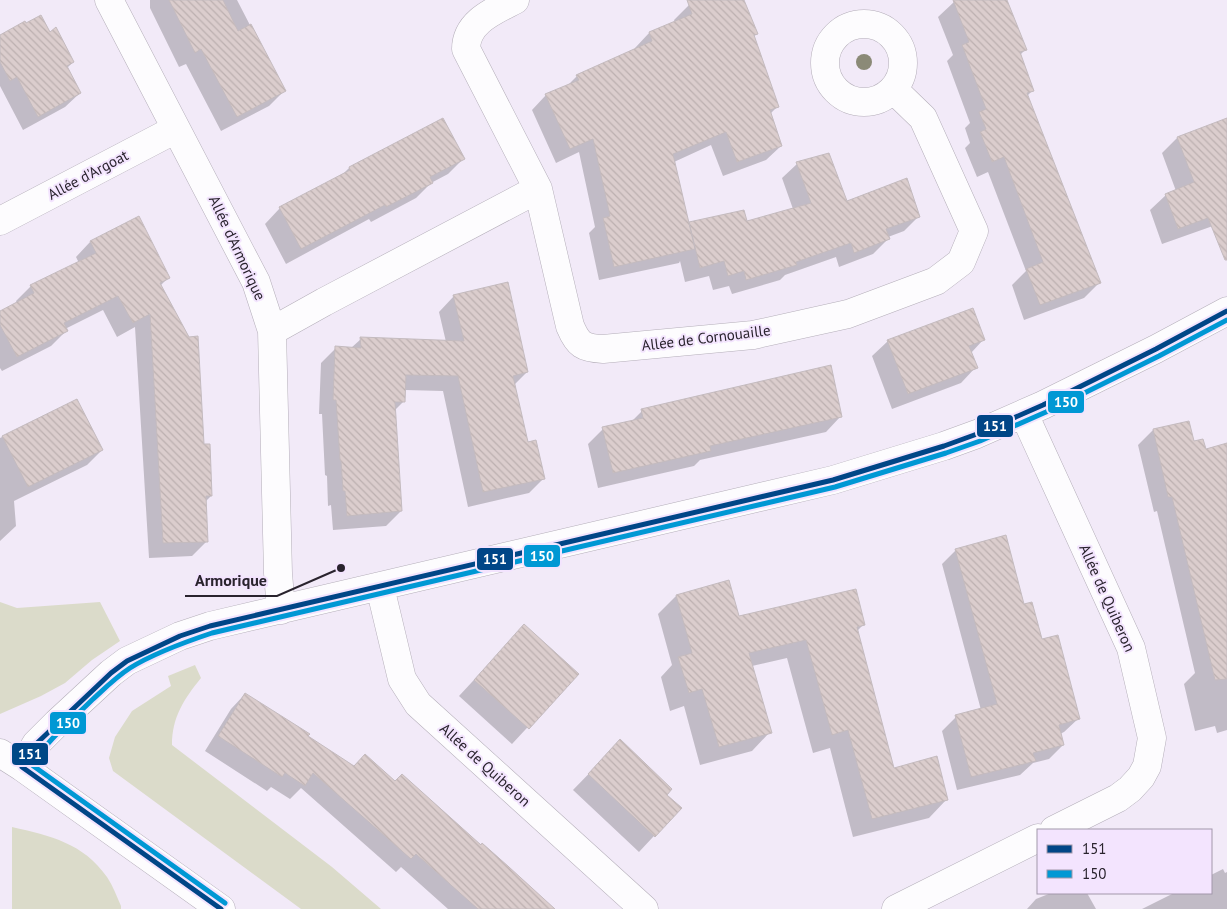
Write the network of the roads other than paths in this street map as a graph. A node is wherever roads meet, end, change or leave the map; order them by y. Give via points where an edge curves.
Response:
1 (109, 0) edge
2 (514, 0) edge
3 (893, 89) dead end
4 (176, 130) junction
5 (538, 189) junction
6 (0, 221) edge
7 (1227, 311) edge
8 (272, 331) junction
9 (1024, 414) junction
10 (380, 587) junction
11 (281, 610) junction
12 (11, 760) edge
13 (1056, 829) edge
14 (1037, 838) edge
15 (220, 909) edge
16 (644, 909) edge
17 (896, 909) edge

1 - 4 street, Allée d'Armorique
2 - 5 street, Allée de Cornouaille via 476,24 466,40 466,49
3 - 5 street, Allée de Cornouaille via 924,118 974,231 961,262 936,282 848,314 753,335 603,349 583,346 574,337 570,326
4 - 6 street, Allée d'Argoat
4 - 8 street, Allée d'Armorique via 256,282
5 - 8 street
7 - 9 street
8 - 11 street, Allée d'Armorique
9 - 10 street via 944,446 833,480
9 - 13 street, Allée de Quiberon via 1131,648 1152,738 1147,766 1130,789
10 - 11 street
10 - 16 street, Allée de Quiberon via 402,679 418,704
11 - 12 street via 210,626 127,661 110,673 36,744
12 - 15 street
14 - 17 street

